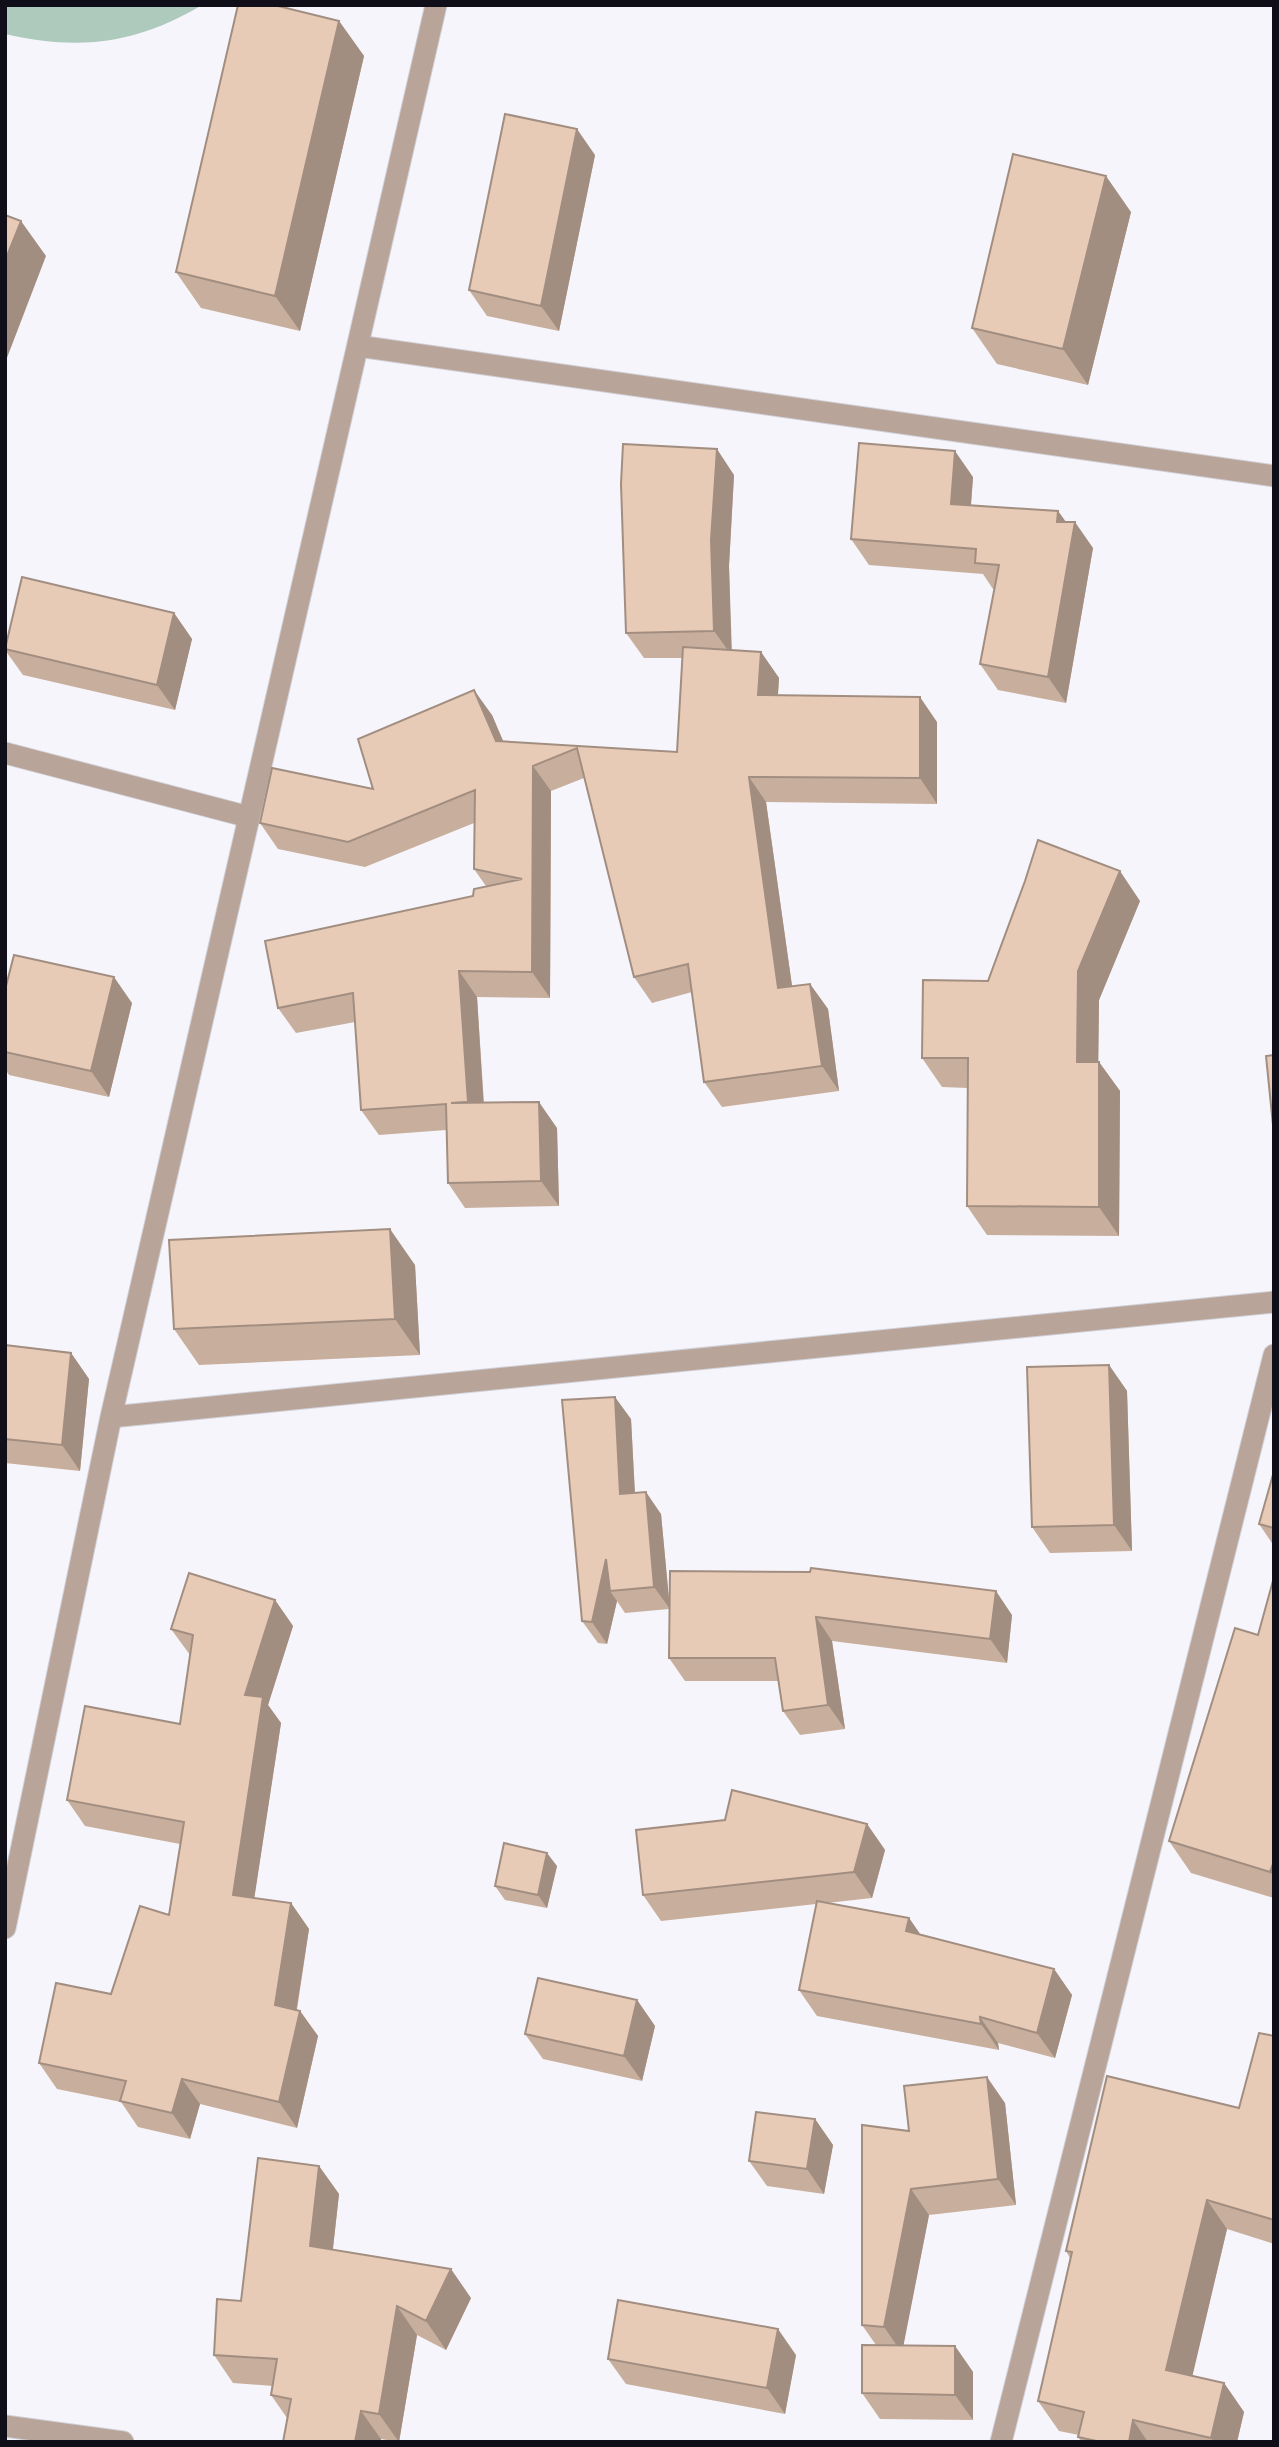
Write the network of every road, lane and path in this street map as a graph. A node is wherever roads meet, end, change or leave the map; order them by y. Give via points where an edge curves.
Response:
1 (436, 5) edge
2 (358, 346) junction
3 (1274, 476) edge
4 (5, 753) edge
5 (249, 817) junction
6 (1274, 1302) edge
7 (1274, 1355) edge
8 (111, 1417) junction
9 (5, 1928) edge
10 (5, 2426) edge
11 (123, 2442) edge
12 (1001, 2442) edge

1 - 2 street
2 - 3 street
2 - 5 street
4 - 5 street
5 - 8 street
6 - 8 street
7 - 12 street
8 - 9 street
10 - 11 street

